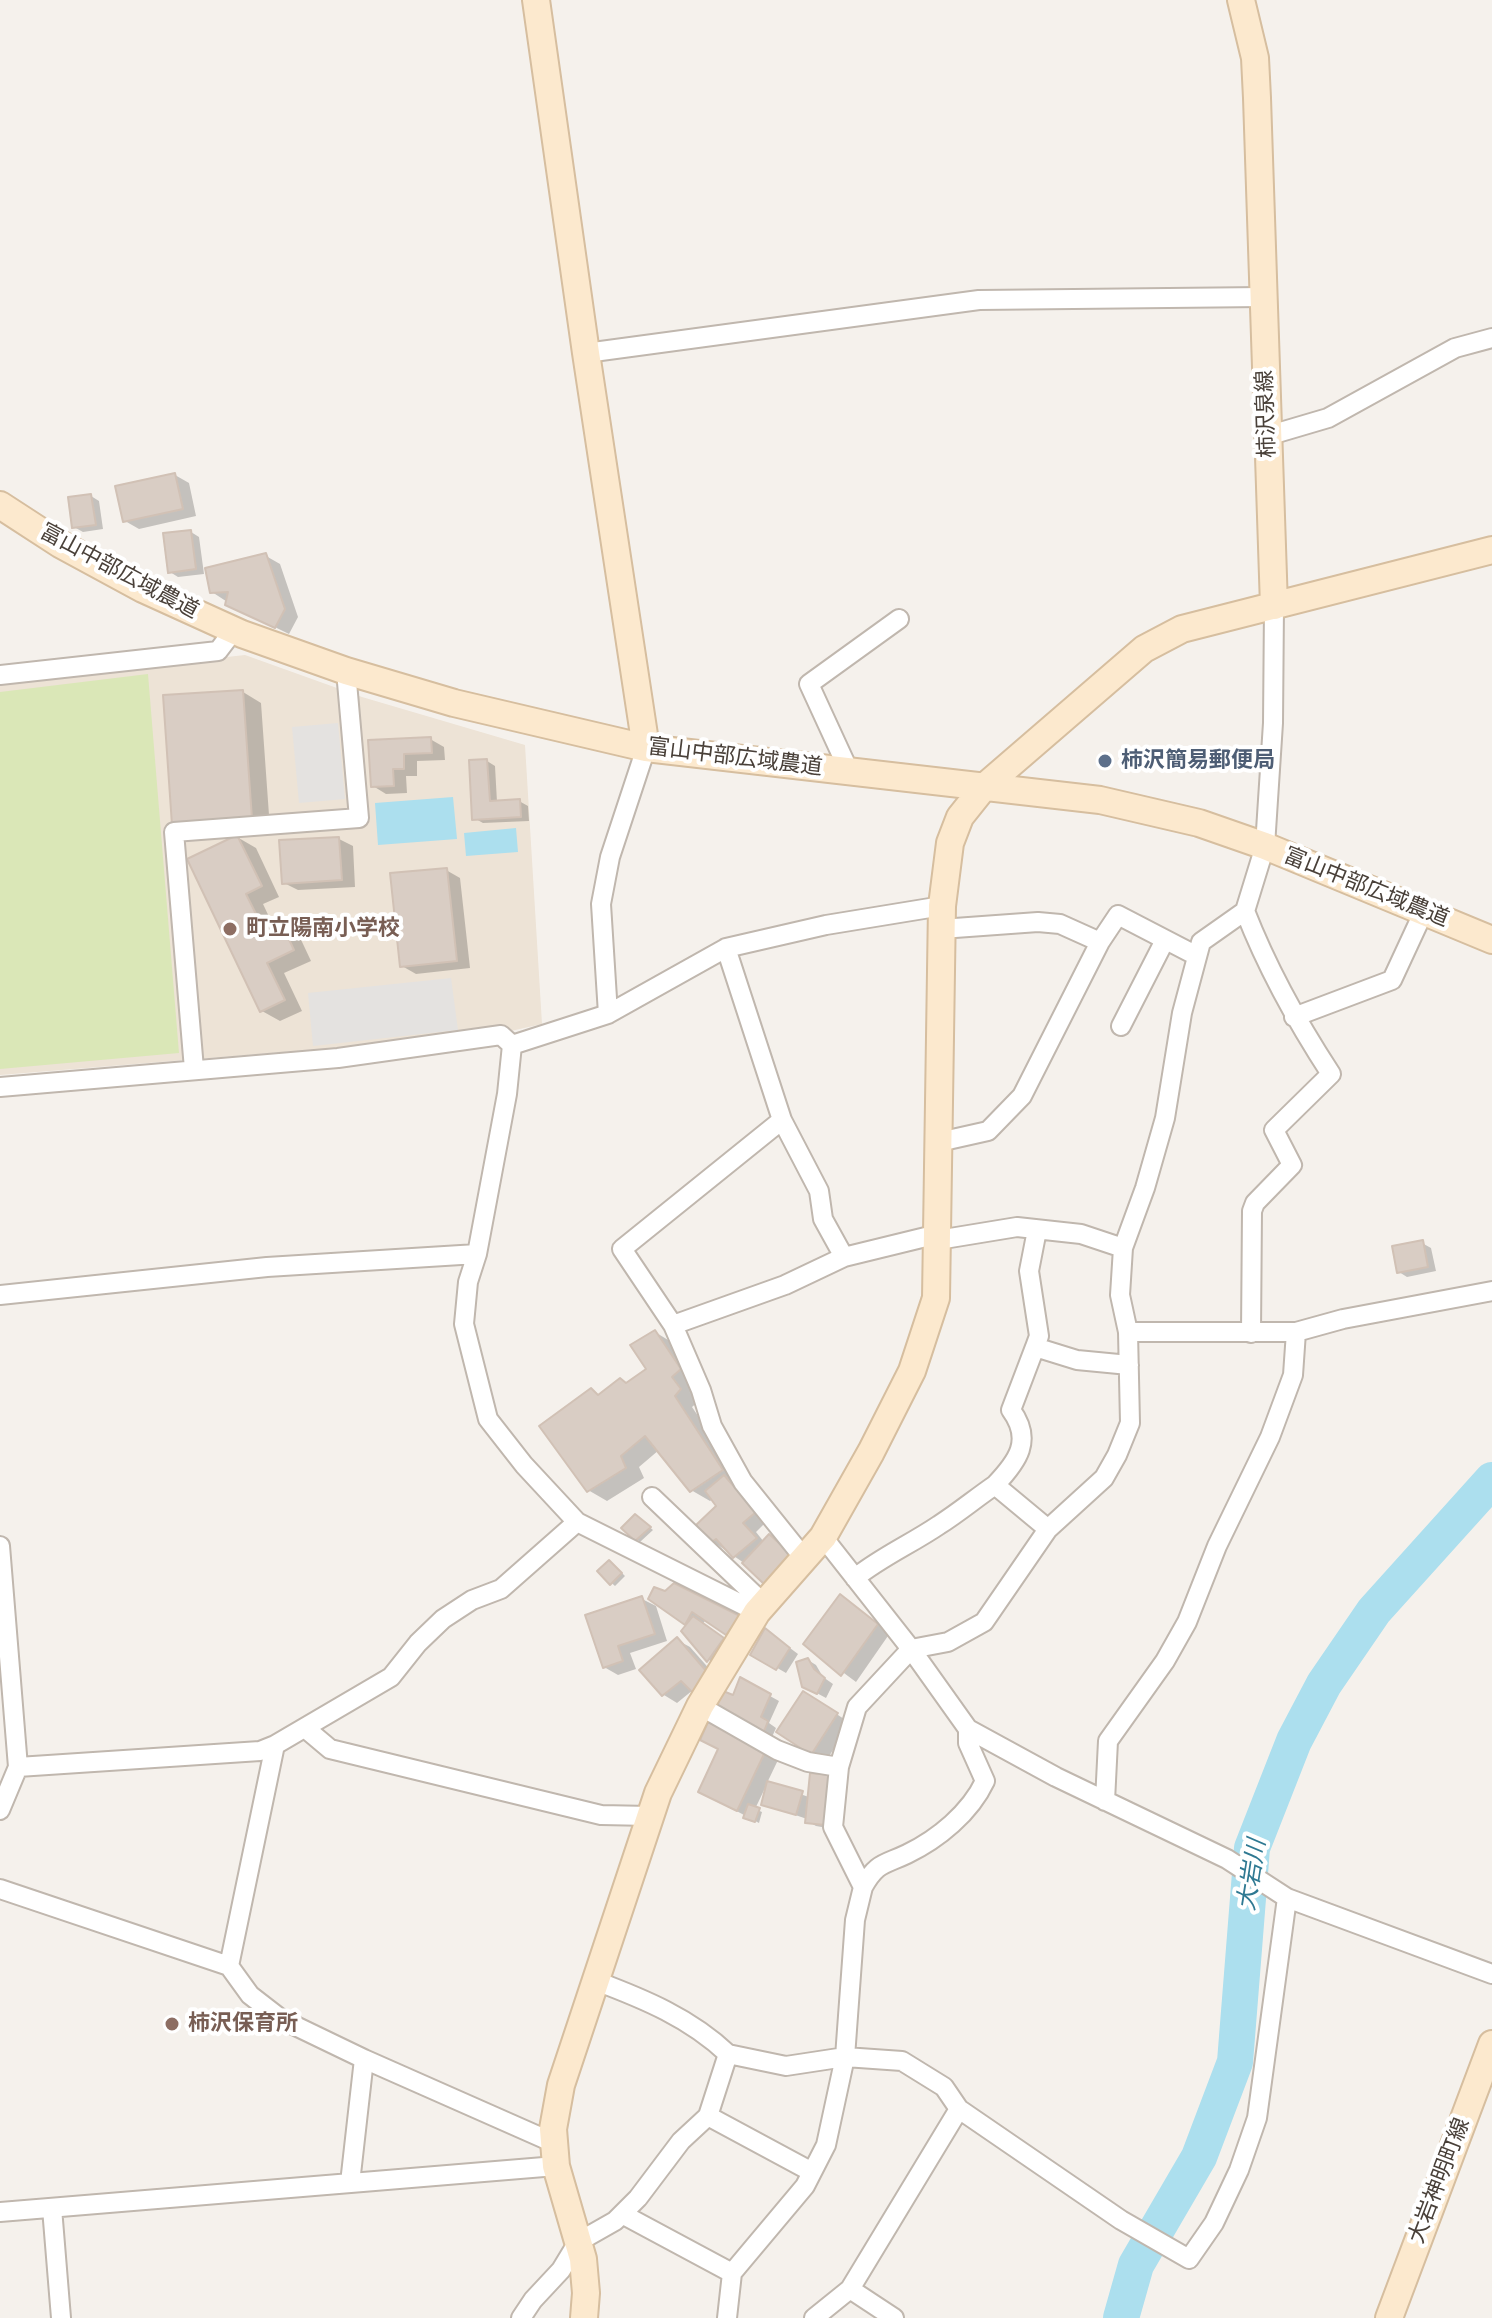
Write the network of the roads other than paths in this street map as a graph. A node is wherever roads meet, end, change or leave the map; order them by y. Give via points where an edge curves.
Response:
1 (536, 0) edge
2 (1241, 0) edge
3 (1263, 297) junction
4 (1492, 338) edge
5 (586, 353) junction
6 (1267, 436) junction
7 (0, 505) edge
8 (1492, 550) edge
9 (1274, 606) junction
10 (899, 619) dead end
11 (234, 630) junction
12 (346, 671) junction
13 (0, 675) edge
14 (646, 748) junction
15 (849, 771) junction
16 (984, 787) junction
17 (1265, 846) junction
18 (1245, 911) junction
19 (1424, 911) junction
20 (941, 918) junction
21 (1165, 940) junction
22 (1492, 940) edge
23 (1100, 942) junction
24 (726, 948) junction
25 (1197, 956) junction
26 (608, 1014) junction
27 (1294, 1017) junction
28 (1121, 1026) dead end
29 (512, 1045) junction
30 (194, 1069) junction
31 (0, 1087) edge
32 (782, 1120) junction
33 (939, 1142) junction
34 (1037, 1230) junction
35 (938, 1237) junction
36 (1123, 1248) junction
37 (477, 1254) junction
38 (844, 1257) junction
39 (1492, 1291) edge
40 (0, 1295) edge
41 (673, 1325) junction
42 (1128, 1332) junction
43 (1296, 1332) junction
44 (1251, 1333) junction
45 (1035, 1347) junction
46 (1129, 1365) junction
47 (995, 1485) junction
48 (652, 1497) dead end
49 (577, 1522) junction
50 (1048, 1529) junction
51 (823, 1537) junction
52 (0, 1546) edge
53 (804, 1558) junction
54 (855, 1578) junction
55 (761, 1608) junction
56 (911, 1649) junction
57 (700, 1706) junction
58 (305, 1728) junction
59 (968, 1729) junction
60 (275, 1745) junction
61 (18, 1767) junction
62 (839, 1767) junction
63 (1105, 1801) junction
64 (0, 1810) edge
65 (650, 1816) junction
66 (863, 1887) junction
67 (0, 1889) edge
68 (1287, 1898) junction
69 (229, 1966) junction
70 (1492, 1974) edge
71 (596, 1981) junction
72 (1492, 2044) edge
73 (728, 2054) junction
74 (845, 2057) junction
75 (364, 2059) junction
76 (959, 2109) junction
77 (708, 2116) junction
78 (555, 2154) junction
79 (812, 2172) junction
80 (350, 2183) junction
81 (52, 2208) junction
82 (0, 2212) edge
83 (622, 2214) junction
84 (578, 2242) junction
85 (732, 2273) junction
86 (850, 2289) junction
87 (61, 2318) edge
88 (521, 2318) edge
89 (584, 2318) edge
90 (727, 2318) edge
91 (814, 2318) edge
92 (894, 2318) edge
93 (1389, 2318) edge

1 - 5 street
2 - 3 street, 柿沢泉線 via 1255,58
3 - 5 street via 979,300
3 - 6 street, 柿沢泉線
4 - 6 street via 1455,348 1328,418
5 - 14 street
6 - 9 street, 柿沢泉線
7 - 11 street, 富山中部広域農道 via 143,589
8 - 9 street
9 - 16 street via 1182,629 1144,649
9 - 17 street
10 - 15 street via 809,684
11 - 12 street, 富山中部広域農道
11 - 13 street via 218,651
12 - 14 street, 富山中部広域農道 via 454,703
12 - 30 street via 359,818 174,832
14 - 15 street, 富山中部広域農道
14 - 26 street via 610,857 601,904
15 - 16 street, 富山中部広域農道
16 - 17 street, 富山中部広域農道 via 1100,800 1199,823
16 - 20 street via 960,817 950,843
17 - 18 street
17 - 19 street, 富山中部広域農道
18 - 25 street via 1201,942
18 - 27 street
19 - 22 street, 富山中部広域農道
19 - 27 street via 1392,980
20 - 23 street via 1060,924
20 - 24 street via 826,925
20 - 33 street
21 - 23 street via 1118,915
21 - 25 street
21 - 28 street
23 - 33 street via 1022,1096 988,1131
24 - 26 street
24 - 32 street
25 - 36 street via 1165,1118
26 - 29 street
27 - 44 street via 1331,1074 1274,1130 1292,1165 1252,1211
29 - 30 street via 501,1035 338,1058
29 - 37 street
30 - 31 street
32 - 38 street via 819,1191 823,1219
32 - 41 street via 622,1249
33 - 35 street
34 - 35 street via 1017,1227
34 - 36 street via 1081,1234
34 - 45 street via 1029,1271 1039,1336
35 - 38 street
35 - 51 street via 936,1298 912,1371
36 - 42 street via 1120,1295
37 - 40 street via 267,1267
37 - 49 street via 464,1324 488,1419
38 - 41 street via 785,1285
39 - 43 street
41 - 53 street via 712,1426 743,1482
42 - 44 street
42 - 46 street
43 - 44 street
43 - 63 street via 1293,1375 1270,1437 1187,1622 1108,1741
45 - 46 street via 1077,1360
45 - 47 street via 1011,1410 1020,1423 1021,1450
46 - 50 street via 1130,1423 1117,1455 1104,1478
47 - 50 street
47 - 54 street
48 - 55 street
49 - 55 street
49 - 58 street via 501,1589 443,1619 391,1677
50 - 56 street via 984,1622 948,1642
51 - 53 street
51 - 54 street
52 - 61 street
53 - 55 street
54 - 56 street
55 - 57 street
56 - 59 street
56 - 62 street via 857,1707
57 - 62 street via 777,1750
57 - 65 street
58 - 60 street
58 - 65 street via 330,1749 601,1815
59 - 63 street
59 - 66 street via 968,1743 985,1781 980,1792 929,1842 885,1861
60 - 61 street via 260,1751
60 - 69 street
61 - 64 street
62 - 66 street via 833,1827
63 - 68 street via 1227,1859
65 - 71 street
66 - 74 street via 855,1920
67 - 69 street
68 - 70 street
68 - 76 street via 1257,2118 1214,2223 1189,2259 1121,2220
69 - 75 street via 250,1995 281,2019
71 - 73 street via 653,2003 707,2034
71 - 78 street via 561,2085 553,2129
72 - 93 street, 大岩神明町線
73 - 74 street via 786,2066
73 - 77 street
74 - 76 street via 902,2061 944,2087
74 - 79 street via 826,2145
75 - 78 street
75 - 80 street
76 - 86 street
77 - 79 street
77 - 83 street
78 - 80 street
78 - 84 street
79 - 85 street
80 - 81 street
81 - 82 street
81 - 87 street
83 - 84 street
83 - 85 street
84 - 88 street
84 - 89 street
85 - 90 street
86 - 91 street
86 - 92 street

